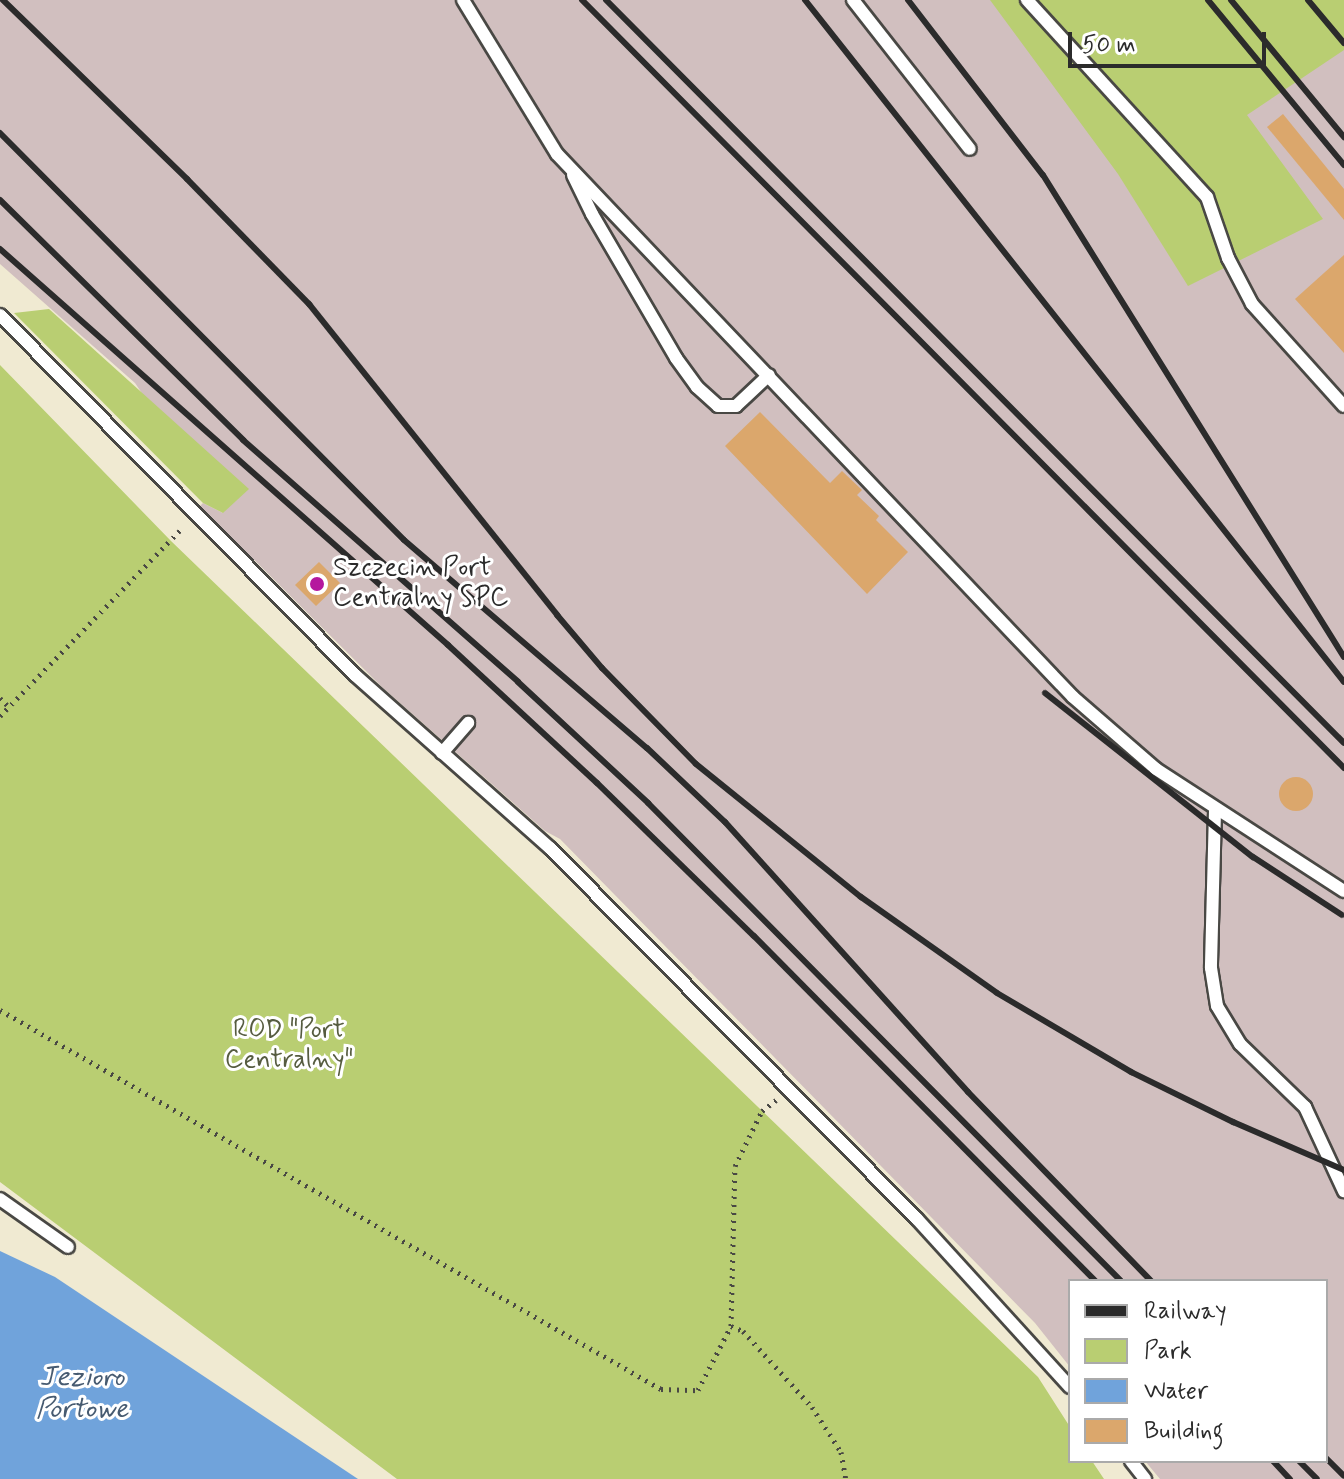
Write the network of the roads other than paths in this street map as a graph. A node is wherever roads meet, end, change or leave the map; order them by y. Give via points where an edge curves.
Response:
1 (463, 0) edge
2 (853, 0) edge
3 (1027, 0) edge
4 (970, 149) dead end
5 (568, 165) junction
6 (0, 315) edge
7 (769, 375) junction
8 (1344, 406) edge
9 (468, 723) dead end
10 (442, 753) junction
11 (1215, 811) junction
12 (1344, 891) edge
13 (1344, 1191) edge
14 (0, 1199) edge
15 (68, 1247) dead end
16 (1068, 1385) edge
17 (1133, 1463) edge
18 (1145, 1479) edge

1 - 5 lane
2 - 4 lane
3 - 8 lane via 1207,197 1228,258 1252,304
5 - 7 lane
5 - 7 lane via 697,387 718,406 736,406
6 - 10 lane via 344,665
7 - 11 lane via 1073,697 1156,769
9 - 10 lane
10 - 16 lane via 550,848 907,1208
11 - 12 lane
11 - 13 lane via 1211,968 1217,1006 1240,1044 1305,1107
14 - 15 lane
17 - 18 lane

